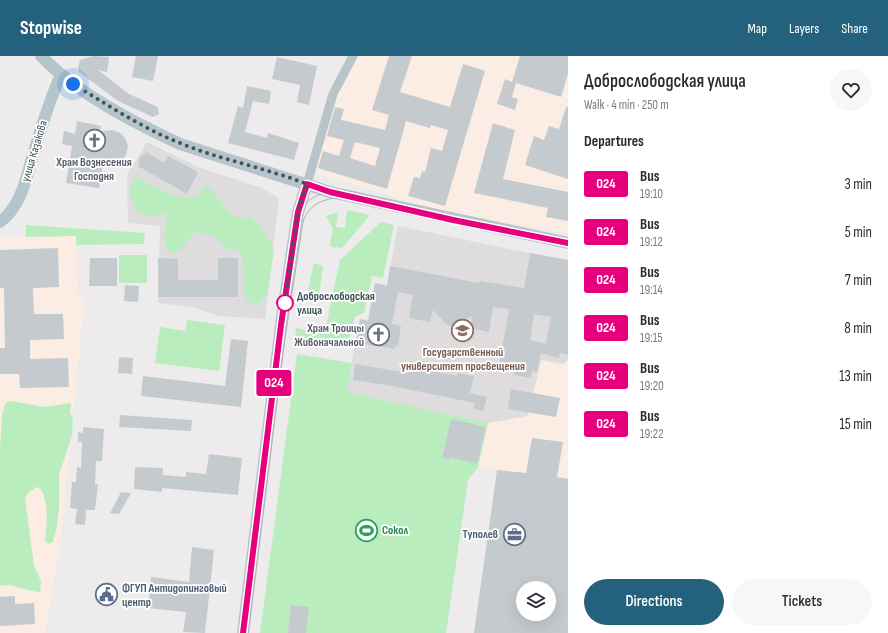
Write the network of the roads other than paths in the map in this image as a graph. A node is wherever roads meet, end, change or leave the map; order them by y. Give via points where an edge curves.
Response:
1 (41, 56) edge
2 (353, 56) edge
3 (61, 75) junction
4 (307, 184) junction
5 (0, 222) edge
6 (568, 244) edge
7 (243, 633) edge

1 - 3 street
2 - 4 street via 333,94
3 - 4 street via 123,114 180,144
3 - 5 street, улица Казакова via 50,100 21,194 11,211
4 - 6 street via 330,192
4 - 7 street via 298,212 281,325

